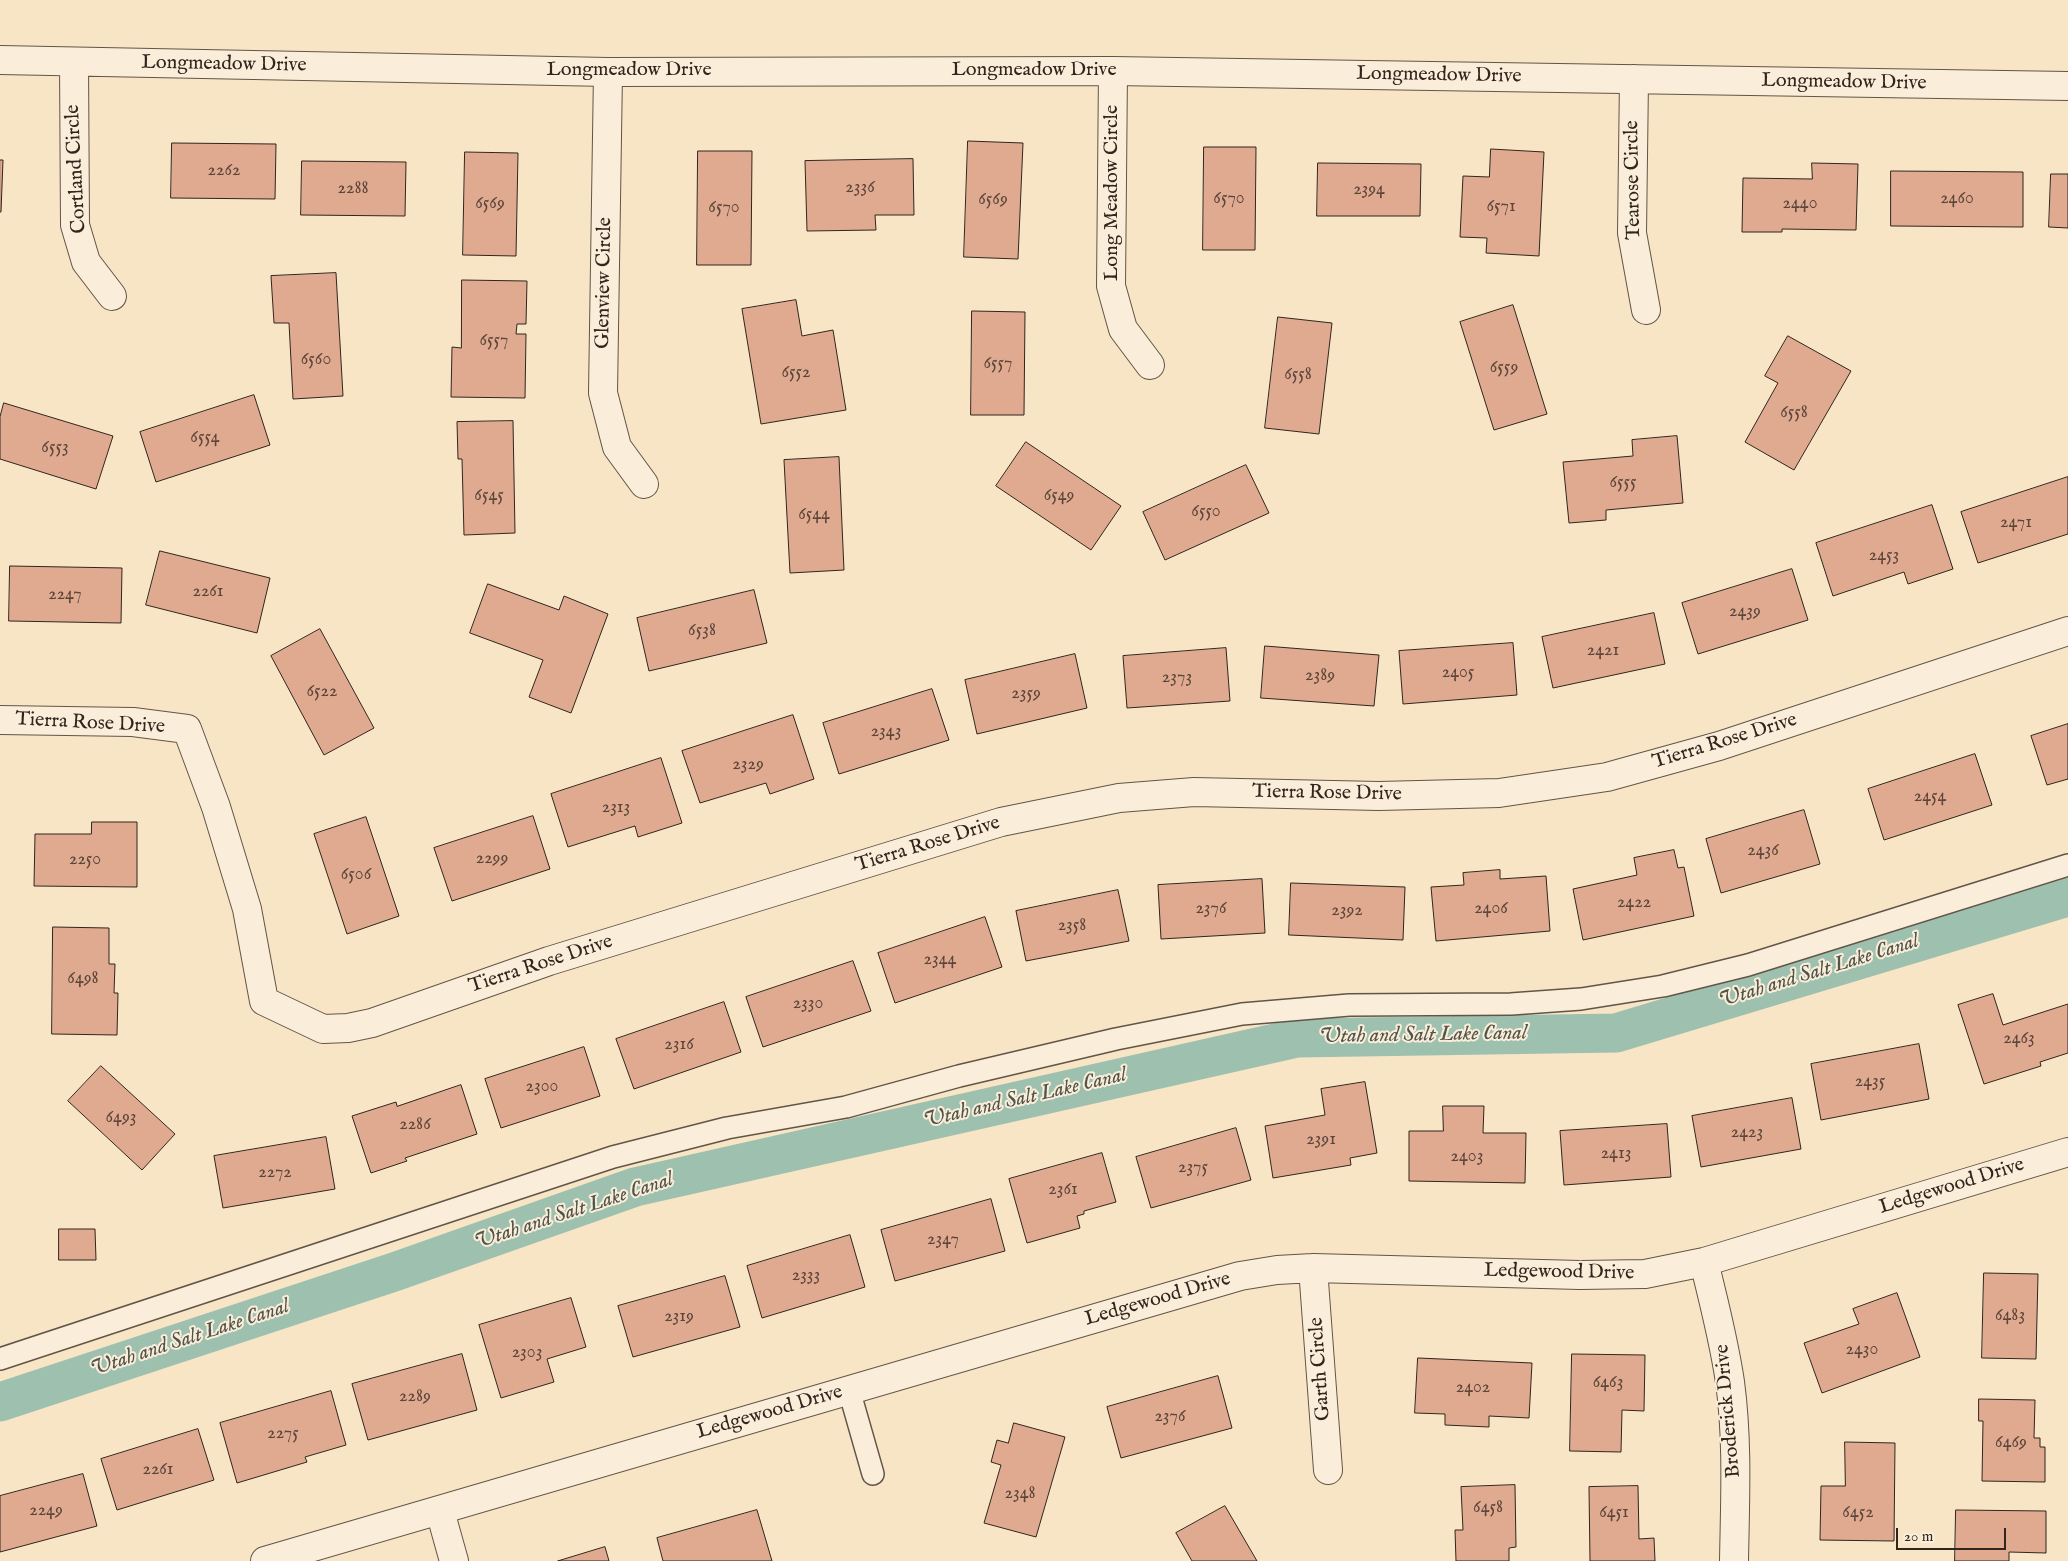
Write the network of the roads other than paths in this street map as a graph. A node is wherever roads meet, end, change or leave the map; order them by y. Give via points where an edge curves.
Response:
1 (0, 60) edge
2 (74, 62) junction
3 (1113, 71) junction
4 (608, 72) junction
5 (1634, 80) junction
6 (2068, 86) edge
7 (112, 296) dead end
8 (1646, 310) dead end
9 (1150, 365) dead end
10 (644, 484) dead end
11 (2068, 631) edge
12 (0, 720) edge
13 (2068, 865) edge
14 (2068, 1152) edge
15 (1704, 1262) junction
16 (1313, 1268) junction
17 (0, 1359) edge
18 (849, 1390) junction
19 (1328, 1470) dead end
20 (873, 1474) dead end
21 (440, 1510) junction
22 (264, 1561) edge
23 (454, 1561) edge
24 (1734, 1561) edge

1 - 2 street, Longmeadow Drive
2 - 4 street, Longmeadow Drive
2 - 7 street, Cortland Circle via 76,225 86,262
3 - 4 street, Longmeadow Drive
3 - 5 street, Longmeadow Drive
3 - 9 street, Long Meadow Circle via 1111,286 1122,329
4 - 10 street, Glenview Circle via 604,393 617,447
5 - 6 street, Longmeadow Drive
5 - 8 street, Tearose Circle via 1632,233
11 - 12 street, Tierra Rose Drive via 1719,746 1608,777 1499,793 1379,796 1194,792 1119,798 1001,822 549,961 372,1023 348,1028 323,1029 264,1001 247,909 216,807 187,729 133,722
13 - 17 lane via 1748,966 1663,986 1581,999 1511,1004 1349,1005 1242,1014 1116,1039 846,1108 727,1128 613,1157
14 - 15 street, Ledgewood Drive
15 - 16 street, Ledgewood Drive via 1645,1274 1580,1275
15 - 24 street, Broderick Drive via 1730,1382 1735,1443
16 - 18 street, Ledgewood Drive via 1240,1276
16 - 19 street, Garth Circle
18 - 20 lane
18 - 21 street, Ledgewood Drive
21 - 22 street, Ledgewood Drive
21 - 23 street

